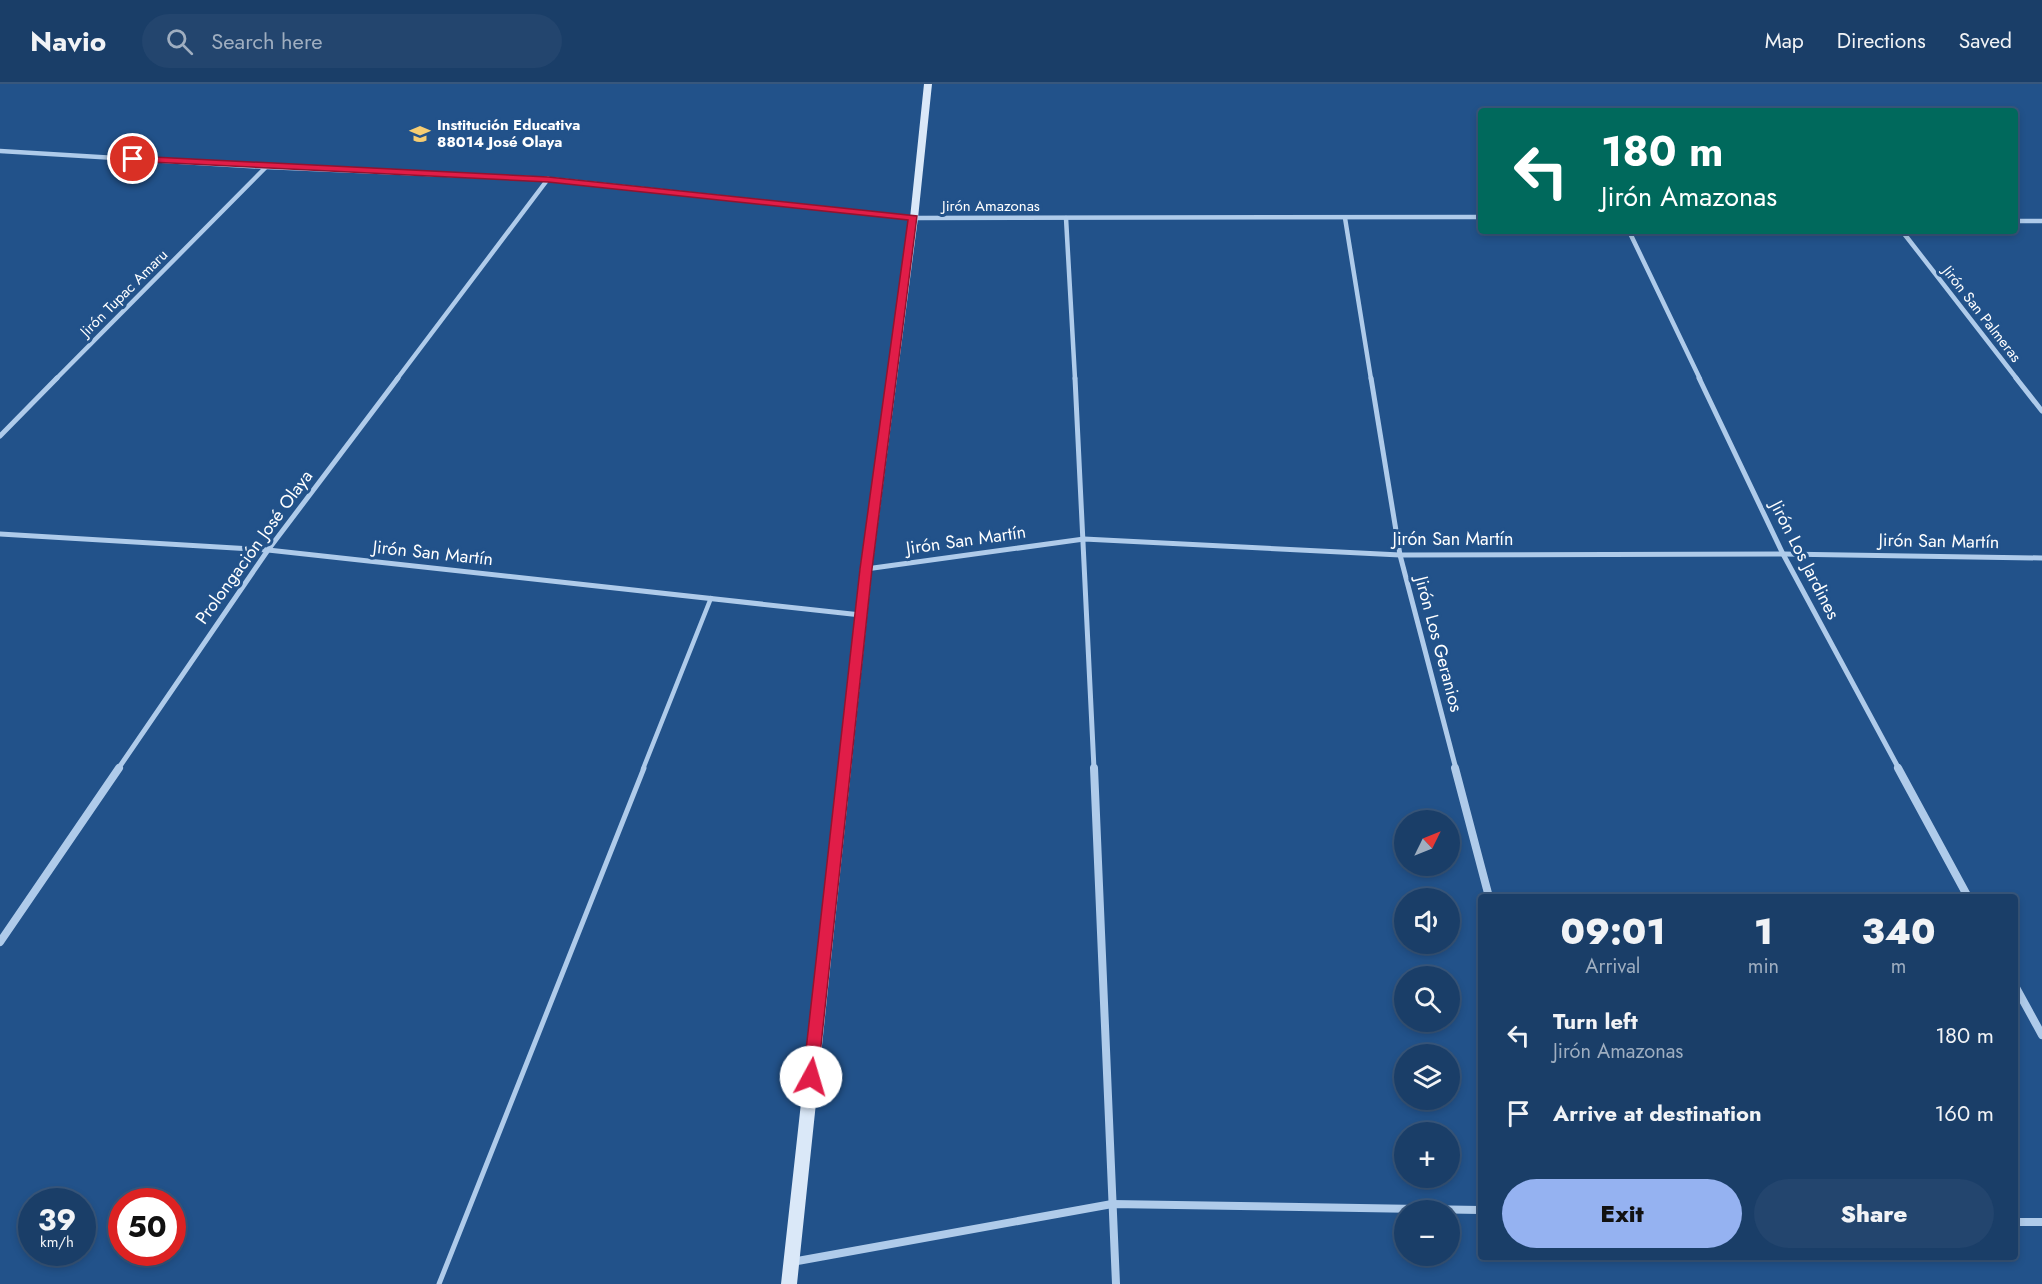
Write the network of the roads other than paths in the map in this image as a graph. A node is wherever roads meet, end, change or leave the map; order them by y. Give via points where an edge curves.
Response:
1 (928, 84) edge
2 (0, 151) edge
3 (266, 167) junction
4 (548, 179) junction
5 (1478, 217) edge
6 (914, 218) junction
7 (1066, 218) junction
8 (1345, 218) junction
9 (2018, 221) edge
10 (2042, 222) edge
11 (1630, 234) edge
12 (1904, 234) edge
13 (2042, 411) edge
14 (0, 436) edge
15 (0, 534) edge
16 (1084, 539) junction
17 (268, 550) junction
18 (1783, 554) junction
19 (1401, 555) junction
20 (2042, 558) edge
21 (866, 569) junction
22 (711, 598) junction
23 (861, 615) junction
24 (1488, 894) edge
25 (1966, 894) edge
26 (0, 942) edge
27 (2018, 991) edge
28 (2042, 1035) edge
29 (1112, 1204) junction
30 (1478, 1210) edge
31 (2018, 1222) edge
32 (2042, 1222) edge
33 (791, 1262) junction
34 (439, 1284) edge
35 (789, 1284) edge
36 (1116, 1284) edge

1 - 6 main road
2 - 3 street, Jirón Amazonas
3 - 4 street, Jirón Amazonas
3 - 14 street, Jirón Tupac Amaru
4 - 6 street, Jirón Amazonas
4 - 17 street, Prolongación José Olaya
5 - 8 street, Jirón Amazonas
6 - 7 street, Jirón Amazonas
6 - 21 main road
7 - 8 street, Jirón Amazonas
7 - 16 street
8 - 19 street, Jirón Los Geranios
9 - 10 street
11 - 18 street, Jirón Los Jardines
12 - 13 street, Jirón San Palmeras
15 - 17 street, Jirón San Martín
16 - 19 street, Jirón San Martín
16 - 21 street, Jirón San Martín
16 - 29 street
17 - 22 street, Jirón San Martín
17 - 26 street, Prolongación José Olaya
18 - 19 street, Jirón San Martín
18 - 20 street, Jirón San Martín
18 - 25 street, Jirón Los Jardines
19 - 24 street, Jirón Los Geranios
21 - 23 main road
22 - 23 street, Jirón San Martín
22 - 34 lane
23 - 33 main road
27 - 28 street
29 - 30 street
29 - 33 street
29 - 36 street
31 - 32 street
33 - 35 main road

